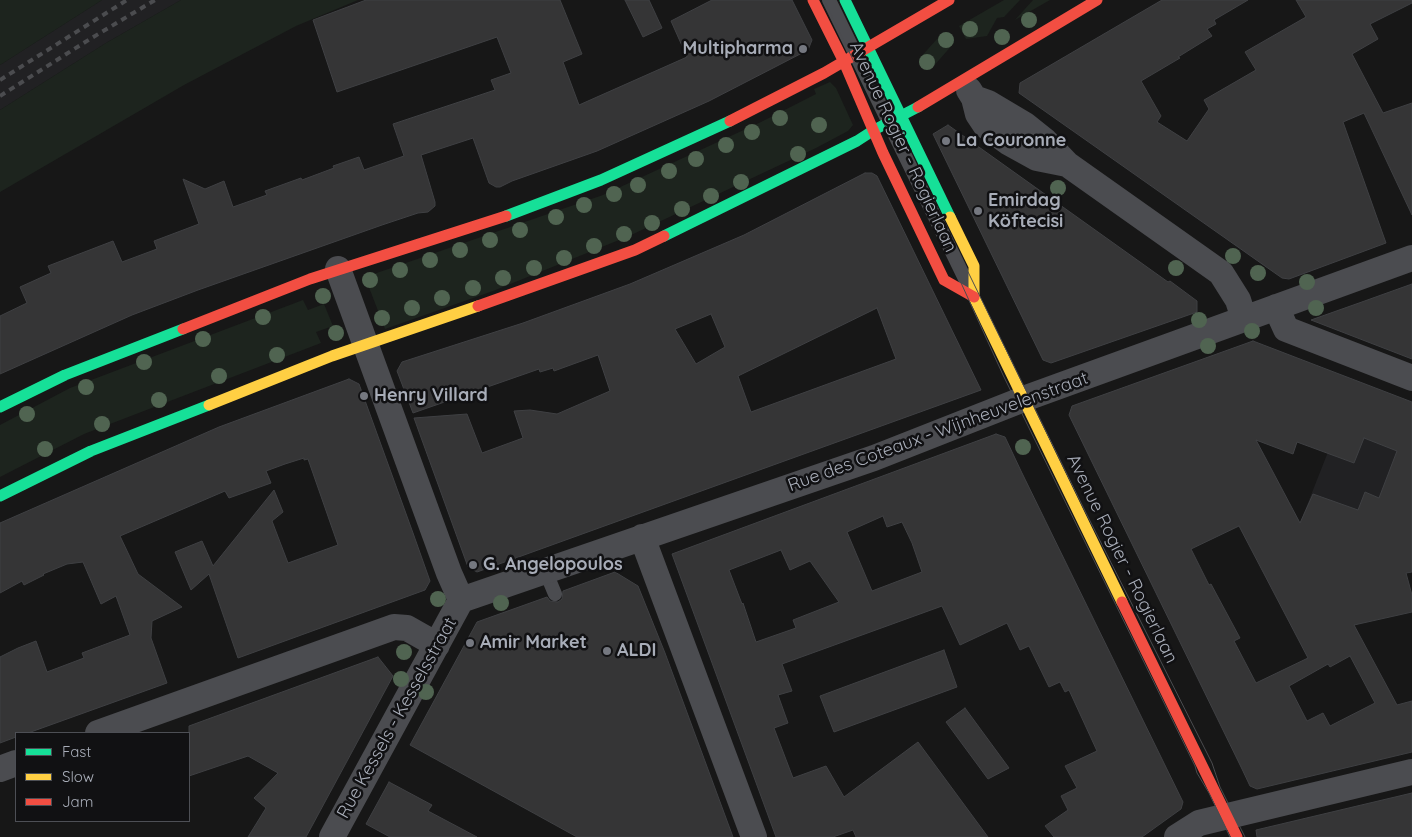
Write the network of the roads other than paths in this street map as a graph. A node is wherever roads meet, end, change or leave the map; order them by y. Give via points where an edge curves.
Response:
1 (813, 0) edge
2 (829, 0) edge
3 (845, 0) edge
4 (949, 0) edge
5 (1095, 0) edge
6 (868, 48) junction
7 (850, 58) junction
8 (968, 89) junction
9 (895, 118) junction
10 (874, 130) junction
11 (1412, 258) edge
12 (338, 270) junction
13 (974, 297) junction
14 (1276, 307) junction
15 (1244, 319) junction
16 (366, 344) junction
17 (1412, 378) edge
18 (1023, 400) junction
19 (0, 407) edge
20 (0, 496) edge
21 (642, 537) junction
22 (461, 600) junction
23 (437, 645) junction
24 (101, 732) edge
25 (15, 763) edge
26 (0, 769) edge
27 (1412, 772) edge
28 (1232, 826) edge
29 (332, 837) edge
30 (754, 837) edge
31 (1177, 837) edge

1 - 7 street, Avenue Rogier - Rogierlaan
2 - 7 lane, Avenue Rogier - Rogierlaan
3 - 6 street, Avenue Rogier - Rogierlaan
4 - 6 street
5 - 8 street
6 - 7 street
6 - 9 street, Avenue Rogier - Rogierlaan
7 - 9 lane, Avenue Rogier - Rogierlaan
7 - 10 street, Avenue Rogier - Rogierlaan
7 - 12 street via 731,121 601,180 492,221
8 - 9 street
8 - 15 street via 986,126 1037,158 1067,164 1221,273 1238,300
9 - 10 street
9 - 13 lane, Avenue Rogier - Rogierlaan
10 - 13 street, Avenue Rogier - Rogierlaan via 944,280
10 - 16 street via 850,145 635,250
11 - 14 street, Rue des Coteaux - Wijnheuvelenstraat
12 - 16 street
12 - 19 street via 64,376
13 - 18 street, Avenue Rogier - Rogierlaan
14 - 15 street, Rue des Coteaux - Wijnheuvelenstraat
14 - 17 street via 1286,329
15 - 18 street, Rue des Coteaux - Wijnheuvelenstraat
16 - 20 street via 91,451
16 - 22 street
18 - 21 street, Rue des Coteaux - Wijnheuvelenstraat via 874,458
18 - 28 street, Avenue Rogier - Rogierlaan
21 - 22 street, Rue des Coteaux - Wijnheuvelenstraat via 550,582
21 - 30 street
22 - 23 street, Rue Kessels - Kesselsstraat
23 - 24 street via 407,628 394,627
23 - 29 street, Rue Kessels - Kesselsstraat
25 - 26 street
27 - 28 street
28 - 31 street via 1199,823

